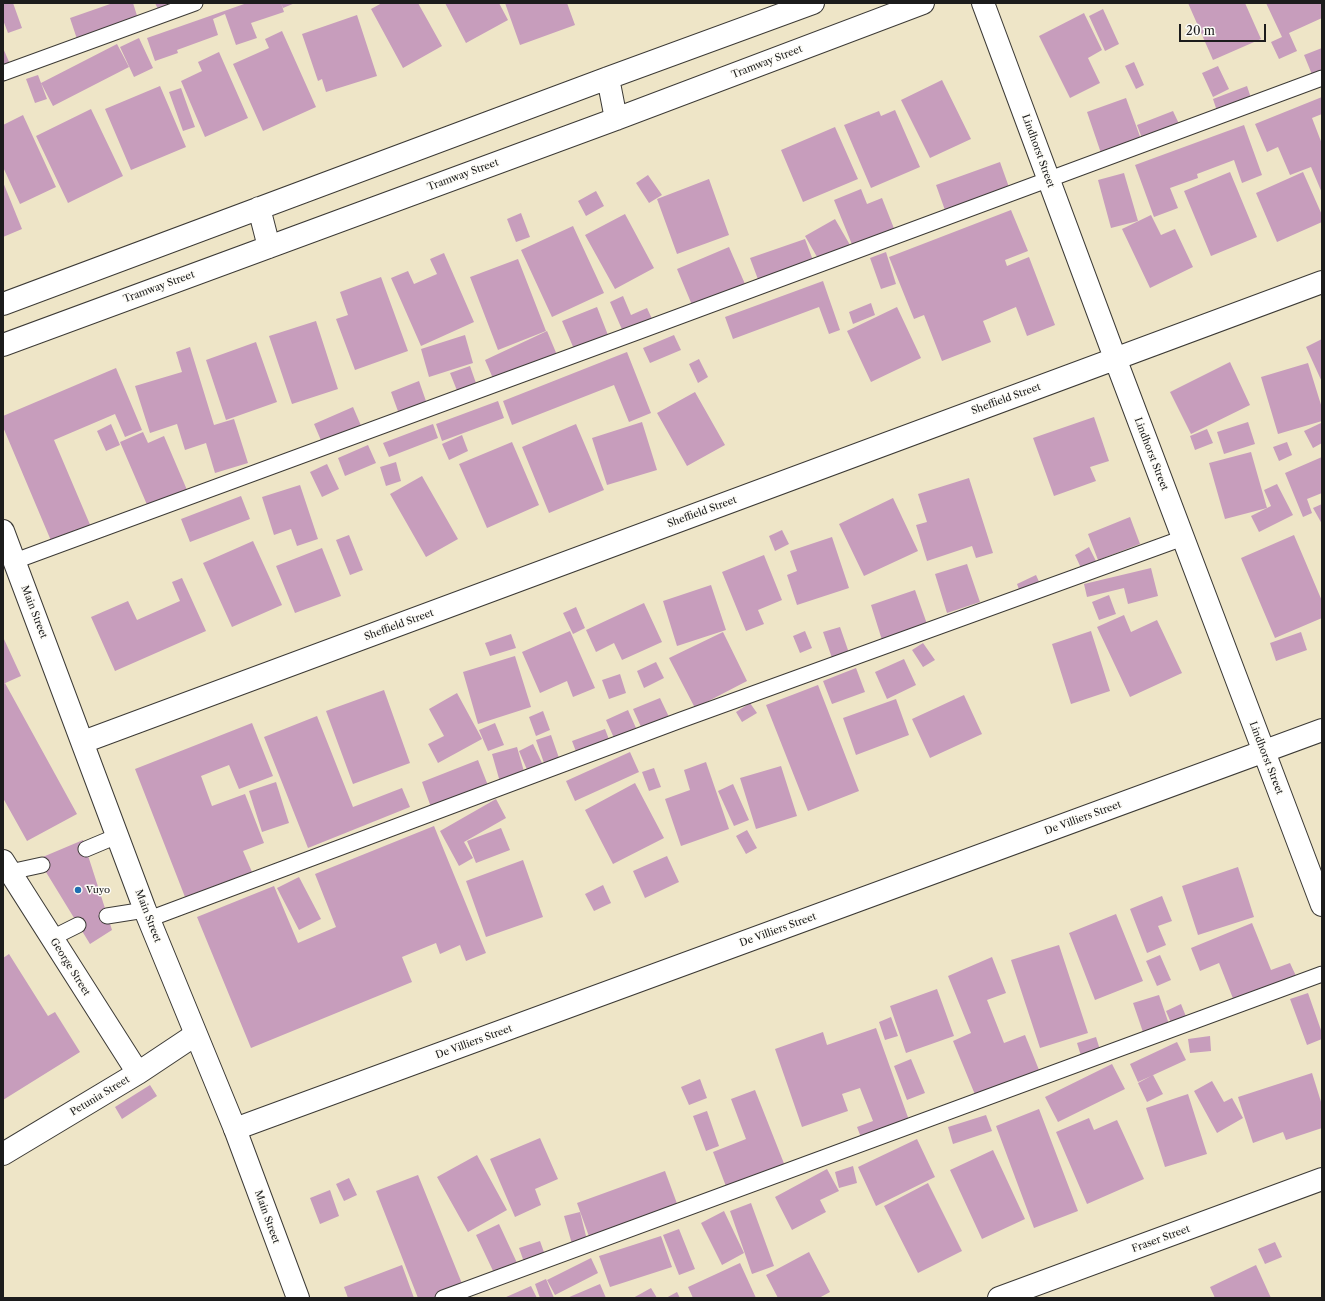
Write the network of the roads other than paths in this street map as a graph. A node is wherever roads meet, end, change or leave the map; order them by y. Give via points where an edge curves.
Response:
1 (195, 3) edge
2 (813, 3) edge
3 (923, 3) edge
4 (983, 3) edge
5 (3, 73) edge
6 (608, 78) junction
7 (1322, 78) edge
8 (616, 119) junction
9 (1048, 178) junction
10 (259, 208) junction
11 (269, 247) junction
12 (1322, 282) edge
13 (3, 304) edge
14 (3, 345) edge
15 (1115, 358) junction
16 (3, 531) edge
17 (1183, 538) junction
18 (15, 561) junction
19 (1322, 730) edge
20 (83, 742) junction
21 (1263, 752) junction
22 (117, 836) junction
23 (86, 849) dead end
24 (42, 864) dead end
25 (6, 866) edge
26 (1322, 905) edge
27 (147, 914) junction
28 (107, 916) dead end
29 (78, 925) dead end
30 (52, 938) junction
31 (1322, 974) edge
32 (195, 1035) junction
33 (138, 1073) junction
34 (235, 1129) junction
35 (3, 1154) edge
36 (1322, 1179) edge
37 (298, 1298) edge
38 (443, 1298) edge
39 (999, 1298) edge

1 - 5 lane
2 - 6 street
3 - 8 street, Tramway Street
4 - 9 street, Lindhorst Street
6 - 8 street
6 - 10 street
7 - 9 lane
8 - 11 street, Tramway Street
9 - 15 street, Lindhorst Street
9 - 18 lane
10 - 11 street
10 - 13 street
11 - 14 street, Tramway Street
12 - 15 street, Sheffield Street
15 - 17 street, Lindhorst Street
15 - 20 street, Sheffield Street
16 - 18 street, Main Street
17 - 21 street, Lindhorst Street
17 - 27 lane
18 - 20 street, Main Street
19 - 21 street, De Villiers Street
20 - 22 street, Main Street
21 - 26 street, Lindhorst Street
21 - 34 street, De Villiers Street
22 - 23 lane
22 - 27 street, Main Street
24 - 25 lane
25 - 30 street, George Street
27 - 28 lane
27 - 32 street, Main Street
29 - 30 lane
30 - 33 street, George Street
31 - 38 lane
32 - 33 street, Petunia Street
32 - 34 street, Main Street
33 - 35 street, Petunia Street
34 - 37 street, Main Street
36 - 39 street, Fraser Street

